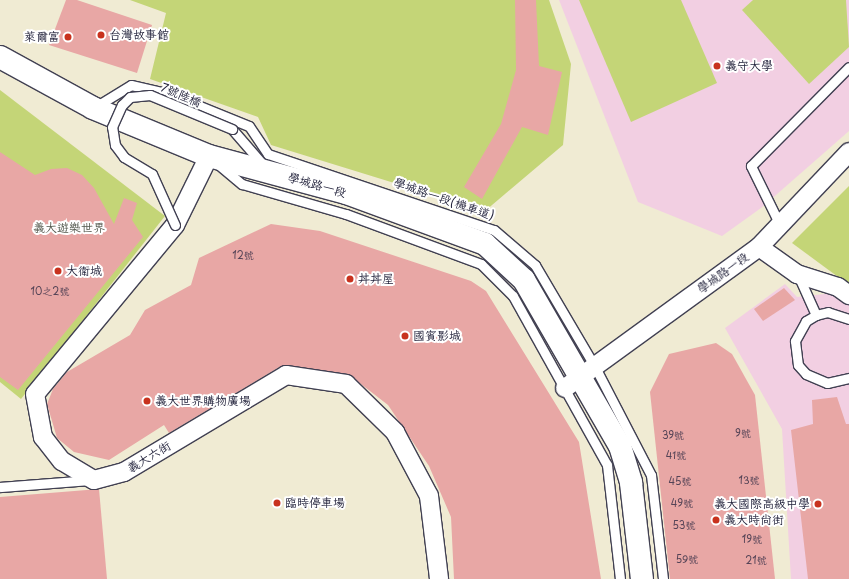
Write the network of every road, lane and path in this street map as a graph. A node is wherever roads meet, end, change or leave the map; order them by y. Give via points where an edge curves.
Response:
1 (0, 57) edge
2 (849, 67) edge
3 (93, 108) junction
4 (849, 152) edge
5 (209, 156) junction
6 (269, 171) junction
7 (175, 225) junction
8 (780, 225) junction
9 (759, 246) junction
10 (798, 274) junction
11 (849, 295) edge
12 (816, 315) junction
13 (849, 319) edge
14 (581, 377) junction
15 (849, 378) edge
16 (94, 480) junction
17 (0, 487) edge
18 (440, 579) edge
19 (620, 579) edge
20 (642, 579) edge
21 (663, 579) edge

1 - 3 main road, 學城路一段
2 - 8 lane via 751,166
3 - 5 main road, 學城路一段
3 - 14 lane, 學城路一段(機車道) via 131,85 170,94 250,126 268,154 494,230 535,265
4 - 8 street, 學城路一段
5 - 6 main road, 學城路一段
5 - 7 street
5 - 14 lane, 學城路一段(機車道) via 242,184 346,214 481,264 514,296
6 - 7 lane, 7號陸橋, bridge via 232,130 150,95 130,97 122,105 112,126 115,145 124,157 152,174
6 - 14 main road, 學城路一段 via 346,193 485,244 524,280
7 - 16 street via 35,394 43,437 62,461
8 - 9 street, 學城路一段
9 - 10 street
9 - 14 street, 學城路一段
10 - 11 street via 838,287
10 - 12 lane
12 - 13 lane via 828,312
12 - 15 lane via 806,321 794,342 798,365 816,381 828,383
14 - 19 lane, 學城路一段(機車道) via 607,465
14 - 20 main road, 學城路一段 via 620,446 631,483
14 - 21 lane, 學城路一段(機車道) via 651,475
16 - 17 lane
16 - 18 street, 義大六街 via 124,472 286,375 346,384 395,432 429,496

